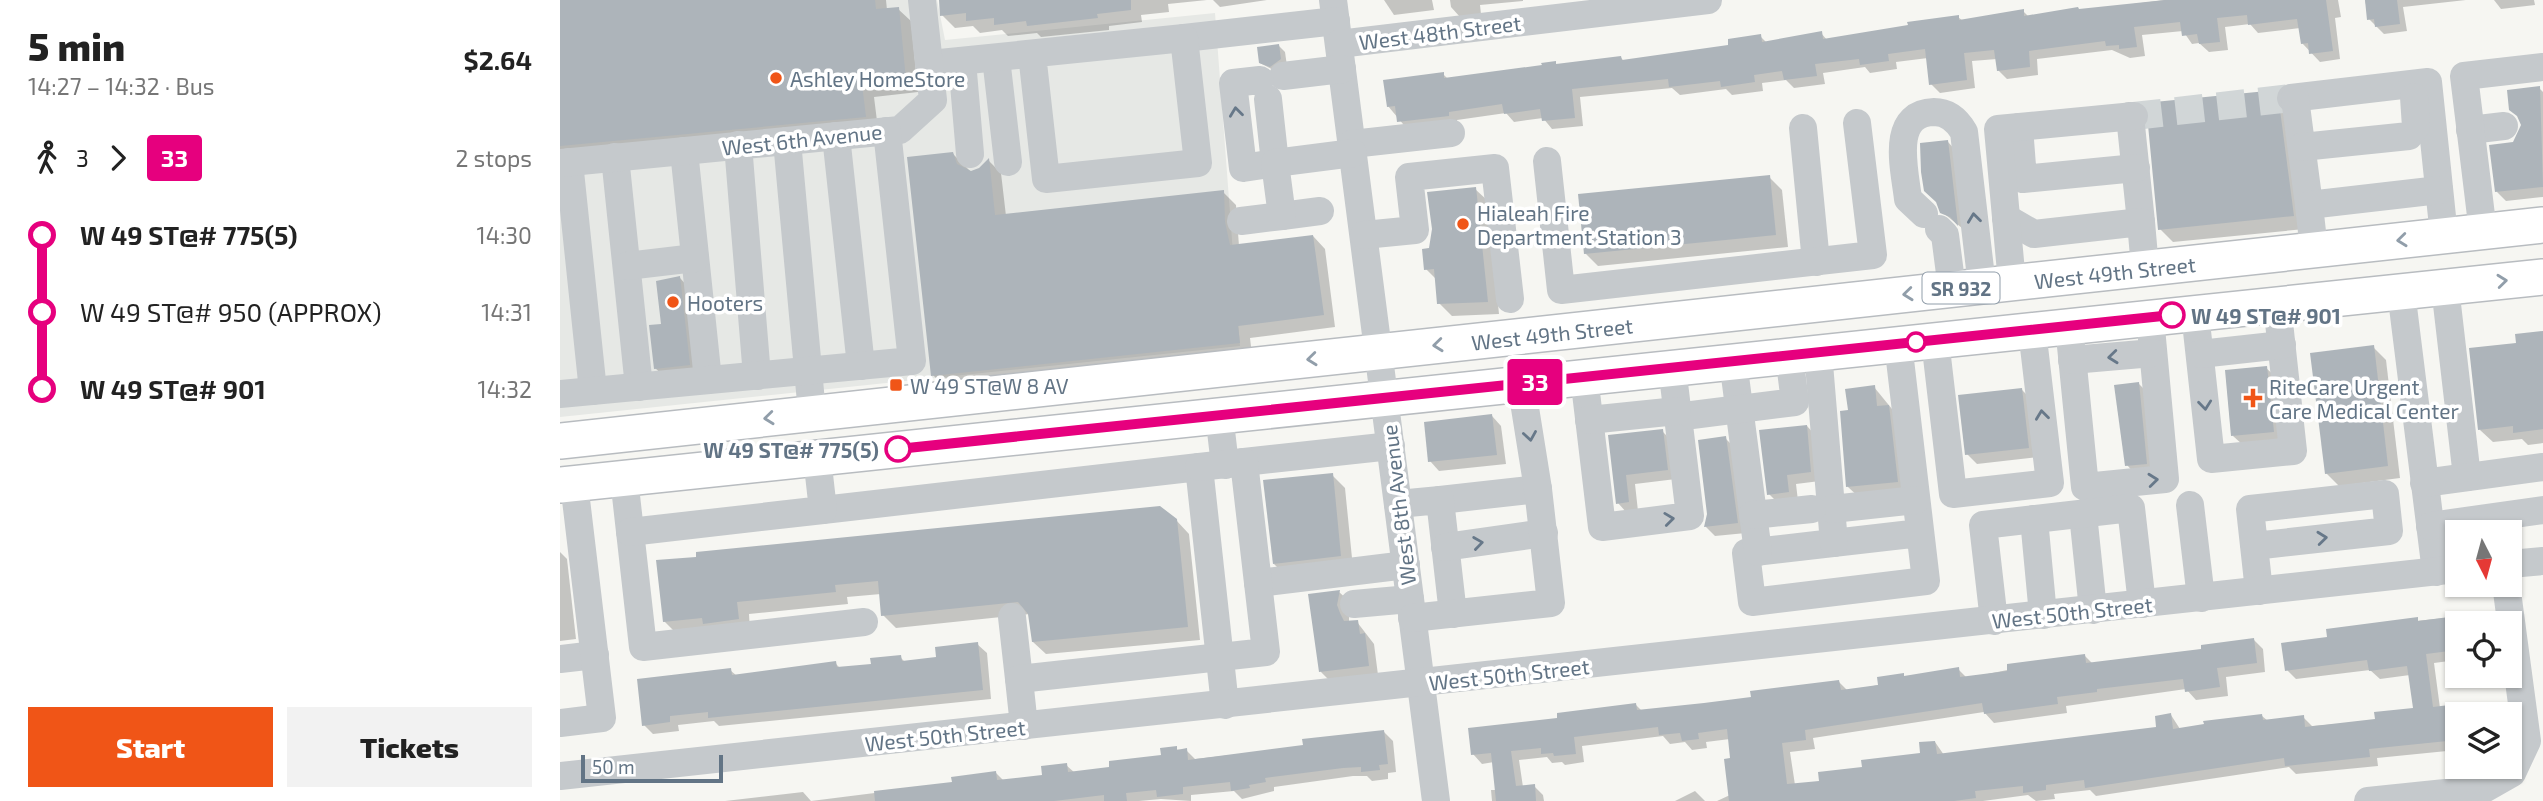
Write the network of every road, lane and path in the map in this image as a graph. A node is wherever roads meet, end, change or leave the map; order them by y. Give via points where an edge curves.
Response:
1 (922, 0) edge
2 (1709, 0) edge
3 (1560, 8) edge
4 (1338, 34) edge
5 (1184, 38) junction
6 (1032, 54) junction
7 (996, 58) junction
8 (962, 61) junction
9 (930, 64) junction
10 (2543, 67) edge
11 (2413, 84) junction
12 (1271, 85) junction
13 (1857, 123) dead end
14 (2504, 126) dead end
15 (2019, 127) junction
16 (1803, 128) dead end
17 (2470, 130) junction
18 (887, 131) junction
19 (1451, 133) dead end
20 (836, 136) junction
21 (787, 141) junction
22 (738, 145) junction
23 (2302, 147) junction
24 (1353, 149) junction
25 (684, 151) junction
26 (970, 154) dead end
27 (615, 157) junction
28 (1548, 161) dead end
29 (564, 162) edge
30 (1008, 162) dead end
31 (1275, 163) junction
32 (2136, 168) junction
33 (2439, 190) junction
34 (2309, 205) junction
35 (1320, 211) dead end
36 (1282, 216) junction
37 (2006, 218) junction
38 (1241, 221) dead end
39 (2141, 222) junction
40 (2543, 225) edge
41 (2483, 232) junction
42 (2034, 234) junction
43 (1364, 235) junction
44 (2444, 236) junction
45 (2314, 250) junction
46 (695, 258) junction
47 (1816, 262) junction
48 (626, 266) junction
49 (2145, 268) junction
50 (1705, 275) junction
51 (2543, 277) edge
52 (1666, 279) junction
53 (2002, 283) junction
54 (2445, 287) junction
55 (2401, 291) junction
56 (1510, 299) dead end
57 (2277, 304) junction
58 (2200, 312) junction
59 (1710, 316) junction
60 (2150, 317) junction
61 (1670, 320) junction
62 (2048, 328) junction
63 (1935, 340) junction
64 (1898, 344) junction
65 (2281, 345) junction
66 (1380, 351) junction
67 (1803, 353) junction
68 (2153, 353) junction
69 (2200, 354) junction
70 (2073, 360) junction
71 (1733, 361) junction
72 (861, 366) junction
73 (1672, 367) junction
74 (808, 371) junction
75 (757, 376) junction
76 (1579, 377) junction
77 (708, 380) junction
78 (1521, 383) junction
79 (639, 387) junction
80 (593, 391) junction
81 (560, 394) edge
82 (1385, 397) junction
83 (935, 400) junction
84 (1740, 409) junction
85 (812, 413) junction
86 (1684, 413) junction
87 (1219, 414) junction
88 (1589, 420) junction
89 (560, 440) edge
90 (1391, 446) junction
91 (817, 457) junction
92 (1223, 465) junction
93 (2543, 467) edge
94 (694, 470) junction
95 (2467, 477) junction
96 (624, 478) junction
97 (2424, 483) junction
98 (567, 484) edge
99 (1538, 489) junction
100 (1440, 500) junction
101 (1916, 500) junction
102 (2084, 500) junction
103 (1398, 505) junction
104 (2190, 505) dead end
105 (1822, 509) junction
106 (823, 510) junction
107 (2543, 510) edge
108 (1753, 515) junction
109 (2034, 519) junction
110 (2430, 526) junction
111 (630, 532) junction
112 (1544, 533) junction
113 (1920, 533) junction
114 (1835, 542) junction
115 (2254, 546) dead end
116 (1445, 548) junction
117 (1758, 552) junction
118 (2543, 561) edge
119 (2522, 563) edge
120 (1405, 565) junction
121 (2445, 566) edge
122 (2445, 571) edge
123 (1258, 583) junction
124 (2259, 591) junction
125 (2508, 597) edge
126 (2201, 598) junction
127 (1752, 602) junction
128 (1354, 604) dead end
129 (2142, 604) junction
130 (1411, 609) junction
131 (2093, 610) junction
132 (1453, 614) junction
133 (2043, 615) junction
134 (1012, 617) dead end
135 (1994, 621) junction
136 (864, 622) dead end
137 (1757, 647) junction
138 (595, 655) junction
139 (1220, 657) junction
140 (560, 659) edge
141 (1019, 679) junction
142 (1420, 684) junction
143 (1225, 705) junction
144 (560, 723) edge
145 (1024, 726) junction
146 (560, 776) edge
147 (1436, 801) edge
148 (2368, 801) edge

1 - 9 street, West 6th Avenue
2 - 3 street, West 48th Street
3 - 4 street, West 48th Street
4 - 5 street
4 - 12 street
4 - 24 street, West 8th Avenue
5 - 6 street
5 - 6 street via 1198,163 1144,169 1046,179
6 - 7 street
7 - 8 street
7 - 30 street
8 - 9 street
8 - 26 street
9 - 18 street, West 6th Avenue via 933,100 900,130
10 - 17 street via 2464,76
11 - 23 street via 2416,127 2412,134
11 - 23 street via 2293,98
11 - 33 street via 2428,82
12 - 31 street
31 -> 12 street via 1243,168 1233,83
13 - 47 street via 1873,255
14 - 17 street
15 - 32 street via 2132,116
15 - 32 street via 2023,179
15 - 37 street via 1998,129
16 - 47 street
17 - 41 street
18 - 20 street, West 6th Avenue
18 - 72 street via 912,361
19 - 24 street
20 - 21 street, West 6th Avenue
20 - 72 street
21 - 22 street, West 6th Avenue
21 - 74 street
22 - 25 street, West 6th Avenue
22 - 75 street
23 - 34 street
24 - 31 street
24 - 43 street, West 8th Avenue
25 - 27 street, West 6th Avenue
25 - 46 street
27 - 29 street, West 6th Avenue
27 - 48 street
28 - 52 street via 1561,290
29 - 80 street
31 - 36 street
32 - 39 street
33 - 34 street
33 - 44 street
34 - 45 street
35 - 36 street
36 - 38 street
37 - 42 street
37 - 53 street
39 - 42 street
39 - 49 street
40 - 41 main road, West 49th Street / SR 932
41 - 44 main road, West 49th Street / SR 932
42 - 53 street
43 - 56 street via 1415,230 1409,177 1495,168
43 - 66 street, West 8th Avenue
44 -> 45 main road, West 49th Street / SR 932
45 - 49 main road, West 49th Street / SR 932
45 - 58 main road via 2313,269 2302,283
46 - 48 street
46 - 77 street
47 - 50 street
48 - 79 street
49 - 53 main road, West 49th Street / SR 932
50 - 52 street
50 - 59 street
54 -> 51 main road, SR 932
52 - 61 street
53 -> 53 street via 1964,132 1951,116 1921,115 1902,139 1908,199
53 -> 59 main road, West 49th Street / SR 932
53 - 62 main road
54 - 55 main road, SR 932
54 - 95 street
55 - 57 main road, SR 932
55 - 97 street
57 - 58 main road, SR 932
57 - 65 street
58 - 60 main road, SR 932
58 - 69 street
59 - 61 main road, West 49th Street / SR 932
59 - 76 main road via 1709,325 1688,353 1609,364
60 - 62 main road, SR 932
60 - 68 street
61 -> 66 main road, West 49th Street / SR 932
62 - 63 main road, SR 932
63 -> 62 street via 1953,494 2050,483
62 - 70 street
63 - 64 main road, SR 932
64 - 67 main road, SR 932
64 - 101 street
65 - 69 street
69 -> 65 street via 2211,459 2293,451
66 - 82 street, West 8th Avenue
66 -> 83 main road, West 49th Street / SR 932
67 - 71 main road, SR 932
67 - 84 street via 1795,402
67 - 105 street
68 -> 70 street
102 -> 68 street via 2165,479
70 - 102 street
71 - 73 main road, SR 932
71 - 84 street
72 - 74 street
73 - 76 main road, SR 932
73 - 86 street
74 - 75 street
74 - 85 street
75 - 77 street
76 - 78 main road, SR 932
76 - 88 street
77 - 79 street
78 - 82 main road, SR 932
78 -> 99 street
79 - 80 street
80 - 81 street
82 - 87 main road, SR 932
82 - 90 street, West 8th Avenue
83 - 85 main road, West 49th Street / SR 932
83 - 91 main road via 850,425 822,446
84 - 86 street
84 - 108 street
85 -> 89 main road, West 49th Street / SR 932
85 - 94 main road via 806,435 793,447
86 - 88 street
88 -> 86 street via 1602,527 1690,516
87 - 91 main road, SR 932
87 - 92 street
90 - 92 street
90 - 103 street, West 8th Avenue
91 - 94 main road, SR 932
91 - 106 street
92 - 106 street
92 - 123 street
92 - 139 street
93 - 95 street
94 - 96 main road, SR 932
95 - 97 street
96 - 98 main road, SR 932
96 - 111 street
97 - 110 street
98 - 138 street
99 - 100 street
99 - 112 street
100 - 103 street
100 - 116 street
101 - 105 street
101 - 113 street
102 - 109 street
102 - 129 street via 2131,508
102 - 131 street
103 - 120 street, West 8th Avenue
104 - 126 street
105 - 108 street
105 - 114 street
106 - 111 street
107 - 110 street
108 - 117 street
109 - 133 street
109 - 135 street via 1983,525
110 - 121 street
111 - 136 street via 643,647
116 -> 112 street
112 - 132 street via 1551,603
113 - 114 street
113 - 127 street via 1926,581
114 - 117 street
115 - 124 street
116 - 132 street
117 - 127 street via 1746,553
118 - 119 street
120 - 123 street
120 - 130 street, West 8th Avenue
122 - 124 street, West 50th Street
123 - 139 street via 1266,652
124 - 126 street, West 50th Street
125 - 148 street via 2527,741 2512,773 2484,789
126 - 129 street, West 50th Street
127 - 137 street
128 - 130 street
129 - 131 street, West 50th Street
130 - 132 street
130 - 142 street, West 8th Avenue
131 - 133 street, West 50th Street
133 - 135 street, West 50th Street
134 - 141 street
135 - 137 street, West 50th Street
137 - 142 street, West 50th Street
138 - 140 street
138 - 144 street via 602,718
139 - 141 street
139 - 143 street
141 - 145 street
142 - 143 street, West 50th Street
142 - 147 street, West 8th Avenue
143 - 145 street, West 50th Street
145 - 146 street, West 50th Street

